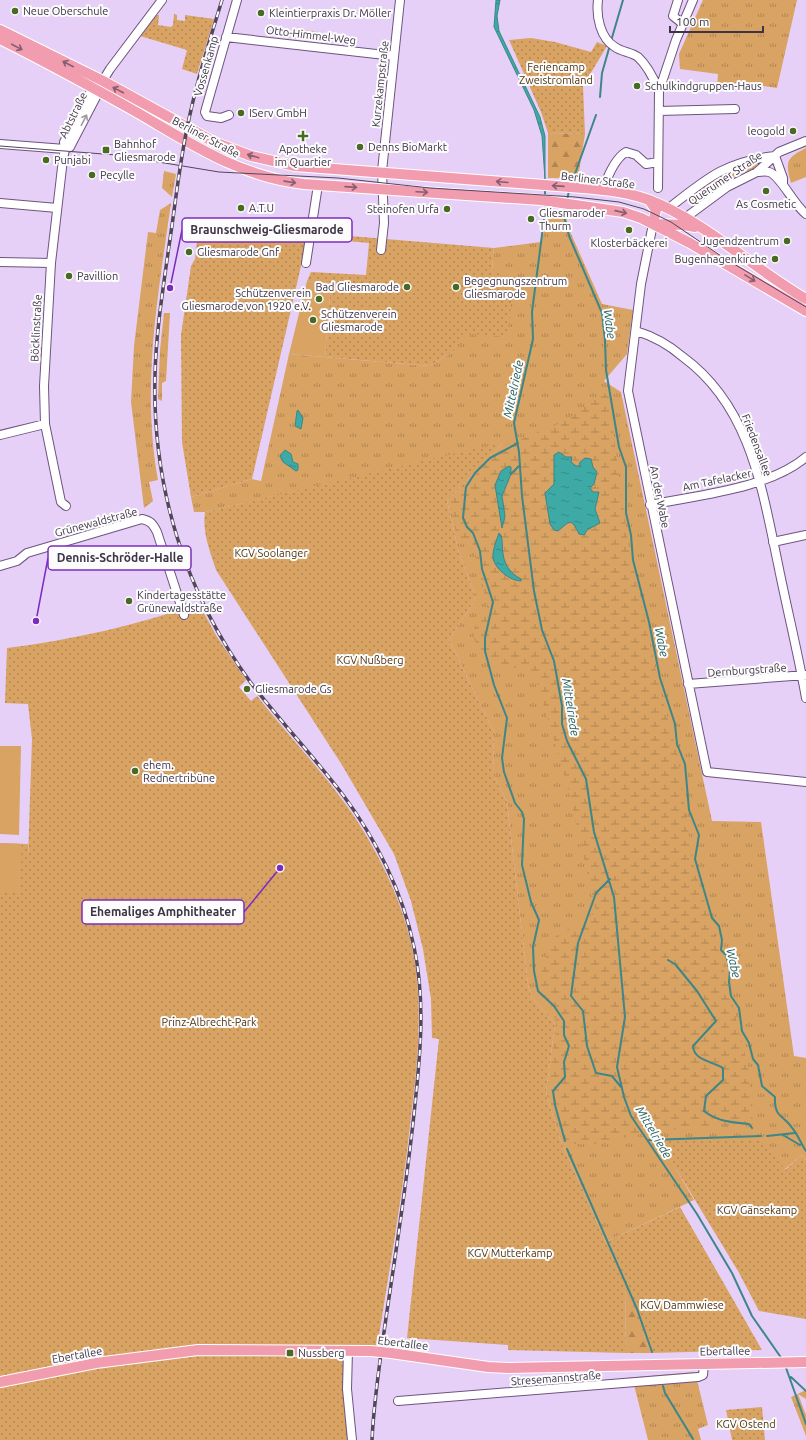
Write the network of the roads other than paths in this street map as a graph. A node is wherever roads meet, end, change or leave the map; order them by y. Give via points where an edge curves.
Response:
1 (162, 0) edge
2 (237, 0) edge
3 (400, 0) edge
4 (598, 0) edge
5 (678, 0) edge
6 (693, 0) edge
7 (683, 24) junction
8 (0, 30) edge
9 (226, 37) junction
10 (0, 38) edge
11 (394, 56) junction
12 (103, 81) junction
13 (97, 90) junction
14 (659, 92) junction
15 (735, 110) dead end
16 (659, 111) junction
17 (229, 115) dead end
18 (806, 141) edge
19 (0, 144) edge
20 (66, 149) junction
21 (775, 156) junction
22 (658, 162) junction
23 (382, 171) junction
24 (757, 172) junction
25 (775, 176) junction
26 (318, 185) junction
27 (783, 186) junction
28 (658, 188) dead end
29 (383, 190) junction
30 (603, 190) junction
31 (649, 200) junction
32 (0, 203) edge
33 (57, 208) junction
34 (669, 208) junction
35 (806, 214) edge
36 (686, 218) junction
37 (655, 221) junction
38 (673, 223) junction
39 (703, 230) junction
40 (680, 237) junction
41 (381, 250) dead end
42 (0, 262) edge
43 (51, 263) junction
44 (306, 264) dead end
45 (806, 299) edge
46 (806, 311) edge
47 (636, 330) junction
48 (45, 424) junction
49 (0, 435) edge
50 (806, 457) edge
51 (760, 481) junction
52 (650, 505) junction
53 (66, 506) dead end
54 (806, 535) edge
55 (773, 542) junction
56 (0, 566) edge
57 (184, 615) dead end
58 (804, 676) edge
59 (688, 684) junction
60 (806, 698) edge
61 (806, 782) edge
62 (348, 1350) junction
63 (806, 1362) edge
64 (704, 1364) junction
65 (0, 1382) edge
66 (398, 1401) dead end
67 (352, 1440) edge

1 - 12 street, Abtstraße
2 - 9 street, Vossenkamp
3 - 11 street, Kurzekampstraße
4 - 14 street via 597,7 606,40 637,57 654,78
5 - 7 street via 673,16
6 - 7 street
7 - 14 street
12 -> 8 main road, Berliner Straße
9 - 11 street, Otto-Himmel-Weg
9 - 17 street, Vossenkamp via 205,112 207,116 221,118
10 -> 13 main road, Berliner Straße
11 - 23 street, Kurzekampstraße
12 - 13 street, Abtstraße
23 -> 12 main road, Berliner Straße via 295,166 251,156 198,134
13 - 20 street, Abtstraße via 96,97 70,147
13 -> 26 main road, Berliner Straße via 209,155 236,167 275,180
14 - 16 street
15 - 16 street
16 - 22 street
18 - 21 street, Querumer Straße
19 - 20 street
20 - 33 street, Böcklinstraße
21 - 24 street, Querumer Straße
21 - 25 street
21 - 27 street via 783,178
21 - 34 street, Querumer Straße via 755,158 710,176
22 - 28 street
22 - 30 street via 646,164 636,155 626,152 622,154 608,175
23 - 29 street
30 -> 23 main road, Berliner Straße
24 - 25 street via 765,171
24 - 36 street, Querumer Straße via 727,187
25 - 27 street
26 -> 29 main road, Berliner Straße
26 - 44 street
27 - 35 street
29 -> 37 main road, Berliner Straße via 571,203 623,212
29 - 41 street via 384,223
30 - 31 main road, Berliner Straße
31 - 34 main road, Berliner Straße
31 - 37 main road via 656,210
32 - 33 street
33 - 43 street, Böcklinstraße
34 - 36 main road, Berliner Straße
34 - 37 main road
34 - 38 main road
36 - 38 main road
36 - 39 main road, Berliner Straße
37 - 38 main road
37 - 40 main road, Berliner Straße
37 - 47 street, An der Wabe via 641,284
38 - 39 main road
38 - 40 main road
39 - 45 main road, Berliner Straße
40 -> 46 main road, Berliner Straße
42 - 43 street
43 - 48 street, Böcklinstraße via 45,366
47 - 51 street, Friedensallee via 676,351 695,365 711,382 738,421
47 - 52 street, An der Wabe via 628,391
48 - 49 street
48 - 53 street, Böcklinstraße via 56,485 61,502
50 - 51 street, Am Tafelacker via 780,474
51 - 52 street, Am Tafelacker
51 - 55 street, Friedensallee
52 - 59 street, An der Wabe
54 - 55 street
55 - 58 street, Friedensallee
56 - 57 street, Grünewaldstraße via 17,561 27,553 142,519 149,520 157,532
58 - 59 street, Dernburgstraße
58 - 60 street, Friedensallee
59 - 61 street, An der Wabe via 707,772
62 - 64 main road, Ebertallee, bridge via 508,1368
62 - 65 main road, Ebertallee via 198,1350 96,1363
62 - 67 street via 347,1389
63 - 64 main road, Ebertallee
64 - 66 street, Stresemannstraße via 703,1375 698,1377

